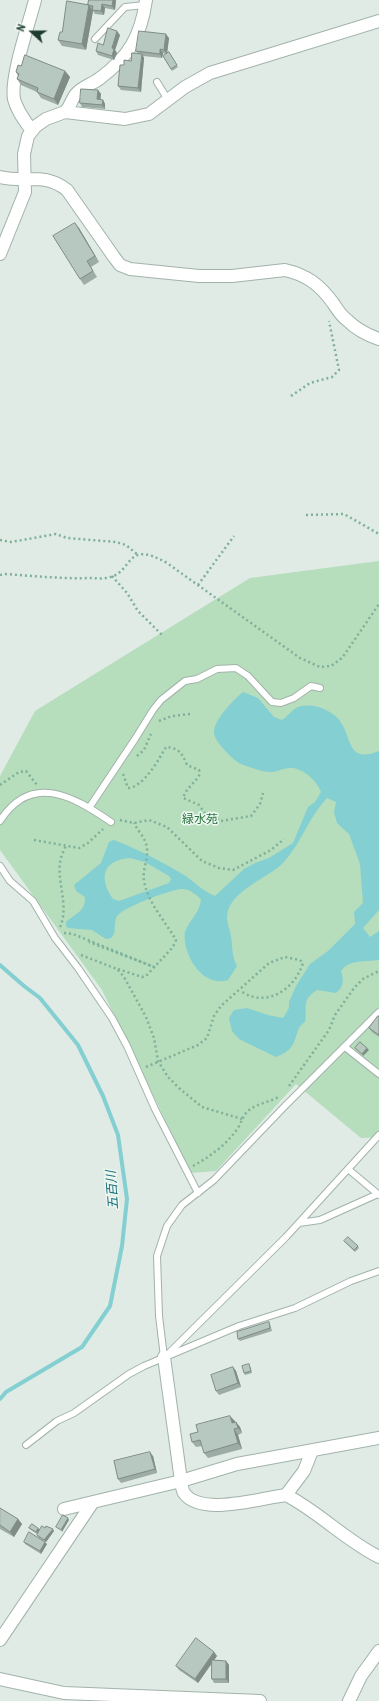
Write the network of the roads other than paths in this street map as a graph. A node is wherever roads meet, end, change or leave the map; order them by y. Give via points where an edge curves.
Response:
1 (35, 0) edge
2 (146, 2) edge
3 (379, 21) edge
4 (95, 40) dead end
5 (157, 82) dead end
6 (168, 100) junction
7 (65, 112) junction
8 (32, 131) junction
9 (0, 177) edge
10 (24, 178) junction
11 (0, 254) edge
12 (379, 339) edge
13 (320, 688) dead end
14 (89, 808) junction
15 (0, 821) edge
16 (111, 822) road end
17 (0, 866) edge
18 (379, 1012) edge
19 (344, 1047) junction
20 (379, 1074) edge
21 (379, 1135) edge
22 (348, 1169) junction
23 (198, 1192) junction
24 (379, 1195) edge
25 (299, 1223) junction
26 (379, 1272) edge
27 (164, 1357) junction
28 (379, 1438) edge
29 (26, 1445) dead end
30 (312, 1451) junction
31 (181, 1481) junction
32 (286, 1495) junction
33 (92, 1502) junction
34 (64, 1508) dead end
35 (379, 1557) edge
36 (0, 1640) edge
37 (379, 1651) edge
38 (0, 1679) edge
39 (228, 1700) edge
40 (260, 1701) edge
41 (349, 1701) edge

1 - 8 street via 14,79 17,108
2 - 4 lane via 125,7
2 - 7 street via 143,20 129,51 112,70 76,94 70,108
3 - 6 street via 210,73
5 - 6 lane
6 - 7 street via 149,114 131,118
7 - 8 street via 46,119
8 - 10 street via 24,154
9 - 10 street
10 - 11 street via 25,192
10 - 12 street via 52,181 67,190 120,265 142,271 199,276 232,276 285,270 293,272 308,278 321,288 345,319 361,332
13 - 14 lane via 311,686 294,698 281,703 272,702 248,676 236,668 217,669 197,679 185,681 161,700 153,710
14 - 15 lane via 48,791 41,792 26,796 14,804
14 - 16 lane
17 - 23 lane via 10,881 33,901 55,938 112,1018
18 - 19 lane
19 - 20 lane
19 - 23 lane via 214,1180
21 - 22 lane
22 - 24 lane
22 - 25 lane
23 - 27 lane via 182,1205 168,1226 157,1256 159,1316
24 - 25 lane via 320,1220
25 - 27 lane
26 - 27 lane via 351,1281 295,1308 239,1326
27 - 29 lane via 128,1374
27 - 31 street
28 - 30 street
30 - 31 street via 237,1464
30 - 32 street via 304,1471
31 - 32 street via 183,1492 188,1497 207,1505 223,1505
31 - 33 street
32 - 35 street via 313,1511 360,1548
33 - 34 street
33 - 36 street
37 - 41 street via 361,1676
38 - 39 street via 64,1693
39 - 40 street

